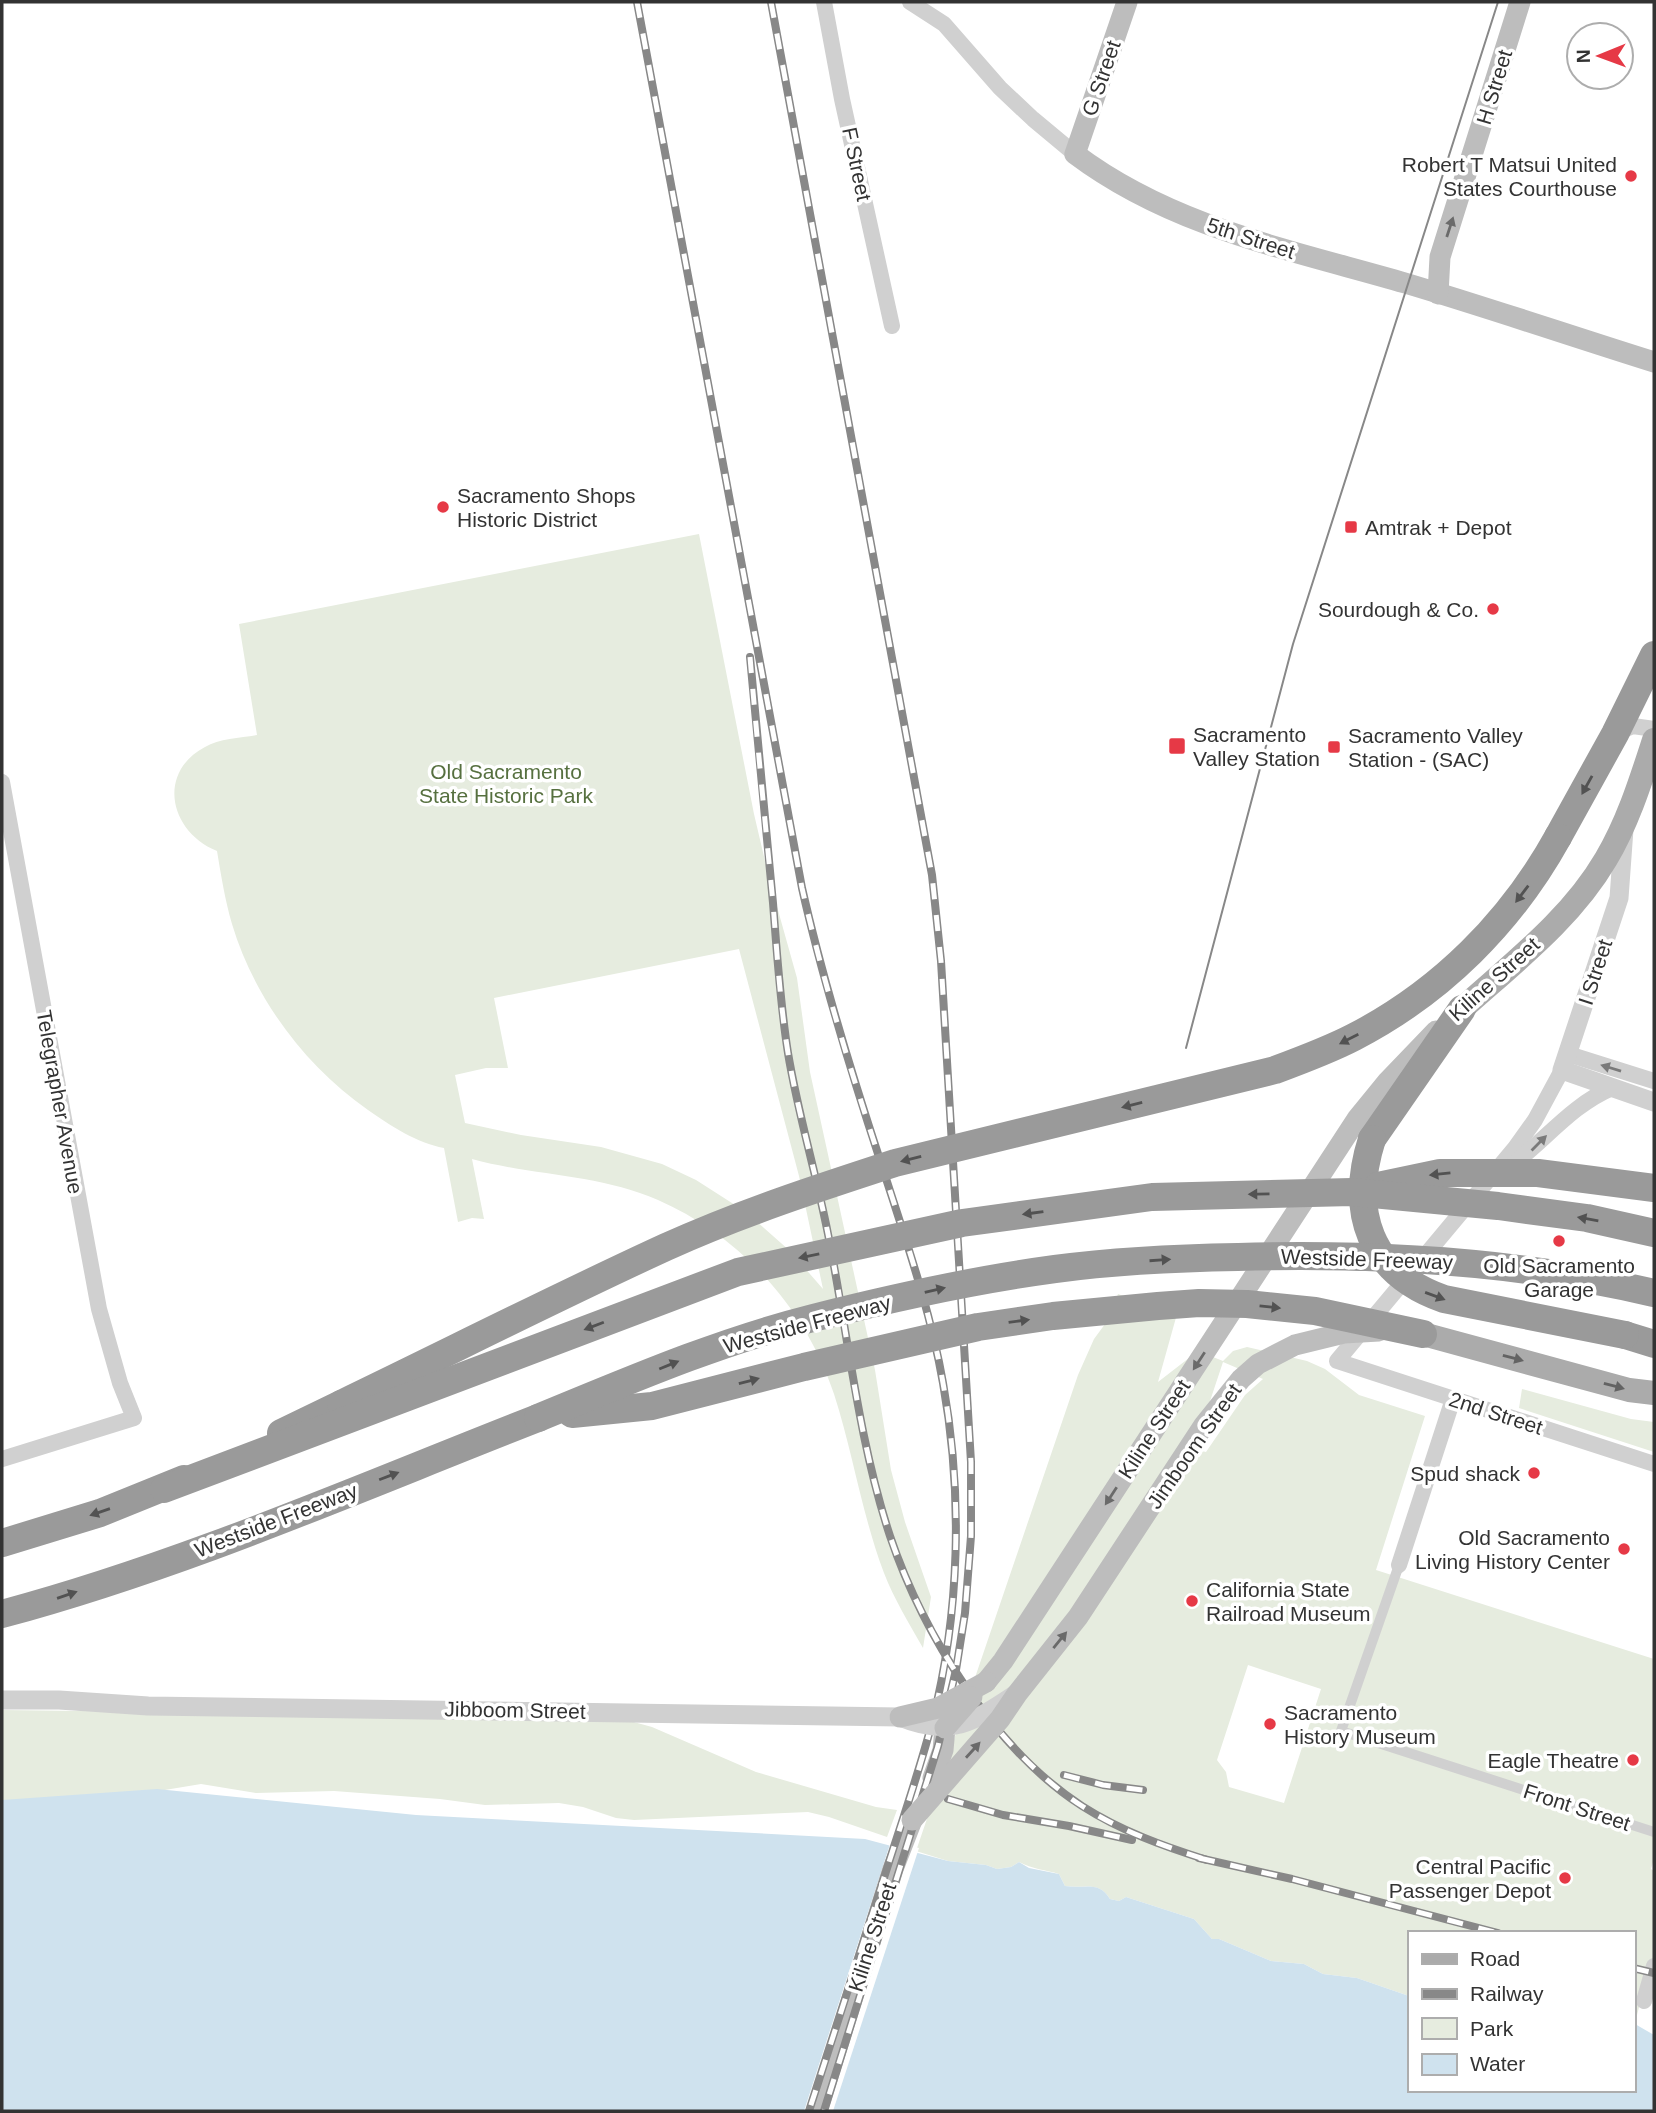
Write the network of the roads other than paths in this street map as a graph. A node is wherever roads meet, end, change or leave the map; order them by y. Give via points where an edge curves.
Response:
1 (824, 2) edge
2 (911, 2) edge
3 (1127, 2) edge
4 (1520, 2) edge
5 (1075, 155) junction
6 (1438, 294) junction
7 (892, 326) dead end
8 (1654, 362) edge
9 (1654, 655) edge
10 (1654, 729) edge
11 (1615, 734) junction
12 (1654, 740) edge
13 (2, 782) edge
14 (1624, 825) junction
15 (1462, 1009) joint
16 (1565, 1062) junction
17 (1654, 1081) edge
18 (1612, 1088) junction
19 (1654, 1102) edge
20 (1365, 1129) junction
21 (1485, 1184) junction
22 (1654, 1188) edge
23 (1352, 1192) junction
24 (1654, 1233) edge
25 (1654, 1293) edge
26 (1423, 1334) junction
27 (1654, 1344) edge
28 (1337, 1361) joint
29 (1654, 1393) edge
30 (1452, 1399) junction
31 (538, 1418) junction
32 (2, 1459) edge
33 (1654, 1465) edge
34 (164, 1489) junction
35 (2, 1543) edge
36 (1399, 1565) joint
37 (2, 1614) edge
38 (986, 1682) junction
39 (1017, 1694) junction
40 (2, 1700) edge
41 (900, 1717) junction
42 (944, 1728) junction
43 (912, 1820) junction
44 (1654, 1832) edge
45 (1654, 1966) edge
46 (1644, 2001) dead end
47 (817, 2111) edge

1 - 7 street, F Street
2 - 5 street, 5th Street via 944,24 1000,88
3 - 5 main road, G Street
6 -> 4 main road, H Street via 1440,257
5 - 6 main road, 5th Street via 1138,195 1229,234
6 - 8 main road, 5th Street
9 - 11 highway
10 - 11 street via 1633,726
11 -> 34 highway, bridge via 1522,894 1468,956 1393,1015 1325,1051 1275,1070 895,1163 744,1215 667,1247
12 - 14 main road, I Street
13 - 32 street, Telegrapher Avenue via 99,1309 134,1418
14 - 15 main road, Kiline Street via 1606,860 1572,906
14 - 16 street, I Street via 1619,898
15 - 20 highway
17 -> 16 street
16 - 18 street
16 - 21 street, I Street via 1535,1120
18 - 19 street
21 -> 18 street, I Street via 1528,1154 1581,1105
20 -> 27 highway, bridge via 1364,1210 1376,1247 1399,1276 1444,1299
20 -> 38 main road, Kiline Street, bridge
21 - 28 street, I Street
22 -> 23 highway, bridge via 1538,1173 1440,1173
24 -> 23 highway, bridge via 1587,1218
23 -> 34 highway, bridge via 1138,1198 962,1223 738,1272
31 -> 25 highway, Westside Freeway, bridge via 680,1360 811,1318 1056,1269 1196,1258 1364,1256 1555,1274
26 -> 29 main road, Jimboom Street
31 -> 26 highway, bridge via 652,1406 978,1327 1144,1307 1247,1304 1315,1311
39 -> 26 main road, Jimboom Street, bridge via 1079,1617 1204,1425 1241,1378 1273,1355 1315,1339 1376,1331
28 - 30 street, 2nd Street
30 - 33 street, 2nd Street
30 - 36 street
37 -> 31 highway, Westside Freeway via 216,1545
34 -> 35 highway
36 - 44 street, Front Street via 1341,1731
38 - 41 main road, bridge via 938,1708
38 - 42 main road, Kiline Street, bridge
39 - 42 street, Jibboom Street, bridge via 985,1715
43 -> 39 main road, Jimboom Street, bridge
40 - 41 street, Jibboom Street
41 - 42 street, Jibboom Street, bridge via 923,1727
42 - 43 main road, Kiline Street, bridge via 938,1768
43 - 47 main road, Kiline Street
45 - 46 street

